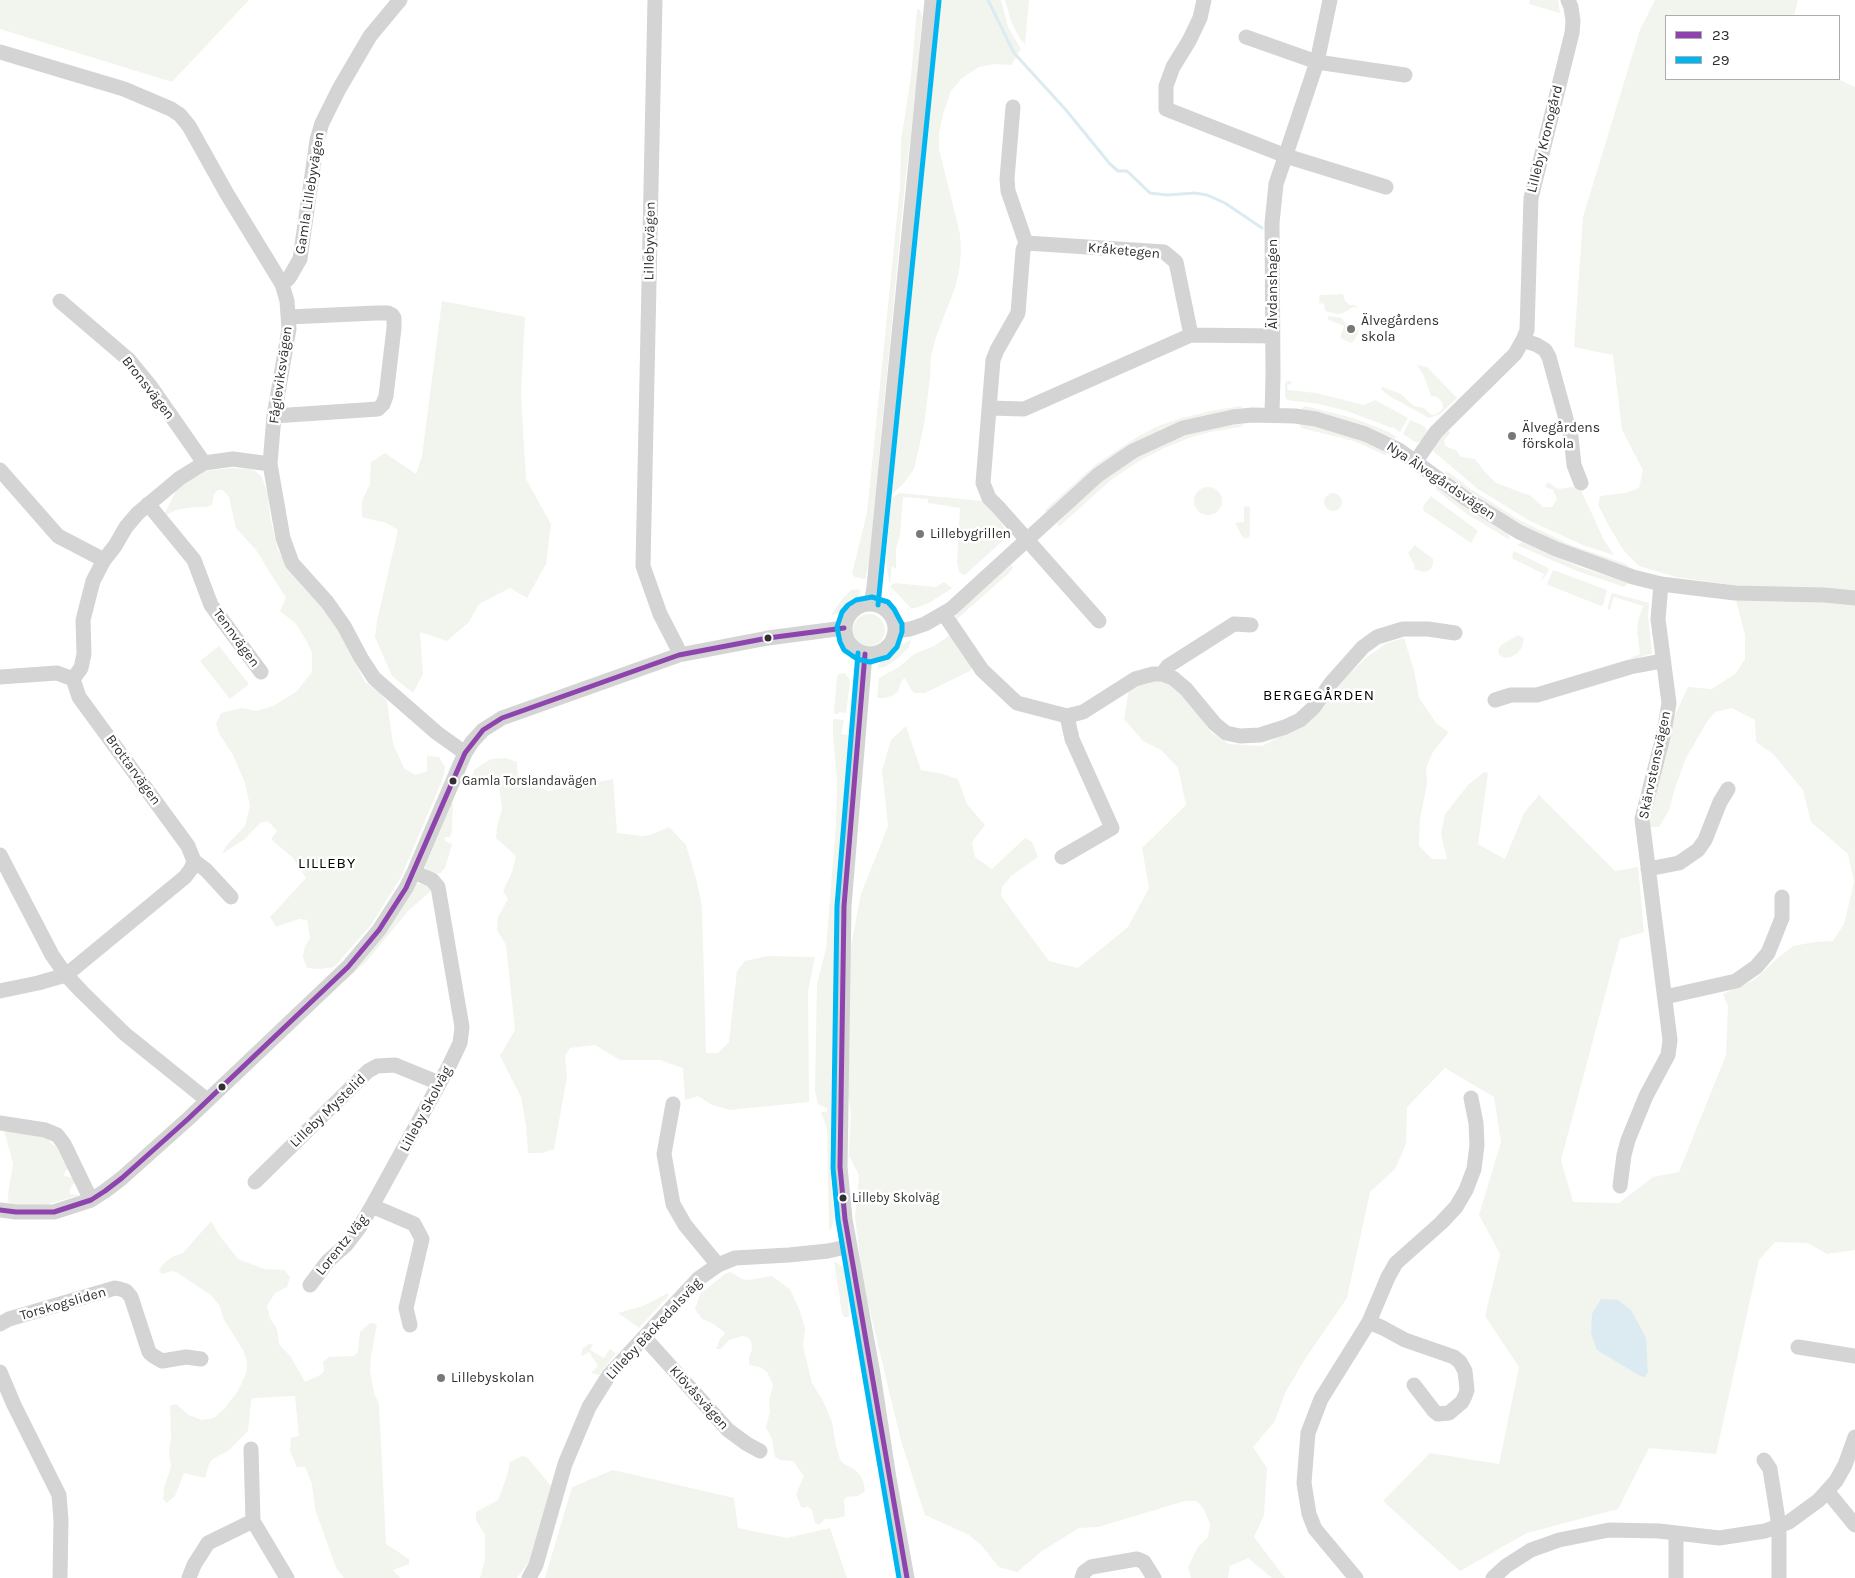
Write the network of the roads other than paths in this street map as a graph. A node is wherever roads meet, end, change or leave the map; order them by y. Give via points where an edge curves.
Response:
1 (400, 0) edge
2 (655, 0) edge
3 (932, 0) edge
4 (1204, 0) edge
5 (1330, 0) edge
6 (1569, 0) edge
7 (1246, 37) dead end
8 (0, 52) edge
9 (1317, 62) junction
10 (1405, 75) dead end
11 (1013, 107) dead end
12 (1286, 156) junction
13 (1386, 187) dead end
14 (1026, 243) junction
15 (282, 284) junction
16 (60, 301) dead end
17 (289, 317) junction
18 (1191, 335) junction
19 (1273, 336) junction
20 (1523, 340) junction
21 (989, 408) junction
22 (1272, 414) junction
23 (274, 416) junction
24 (1416, 461) junction
25 (204, 463) junction
26 (270, 464) junction
27 (0, 470) edge
28 (1581, 483) dead end
29 (148, 504) junction
30 (1027, 540) junction
31 (104, 560) junction
32 (1660, 584) junction
33 (1855, 598) edge
34 (871, 604) junction
35 (944, 614) junction
36 (1099, 621) dead end
37 (1251, 625) dead end
38 (844, 628) junction
39 (895, 631) junction
40 (1455, 633) dead end
41 (866, 654) junction
42 (679, 655) junction
43 (1662, 661) junction
44 (261, 672) dead end
45 (1162, 674) junction
46 (0, 677) edge
47 (73, 679) junction
48 (1496, 700) dead end
49 (1067, 716) junction
50 (464, 753) junction
51 (1728, 788) dead end
52 (0, 855) edge
53 (1062, 857) dead end
54 (194, 861) junction
55 (1648, 868) junction
56 (414, 872) junction
57 (231, 897) dead end
58 (1782, 897) dead end
59 (66, 975) junction
60 (0, 991) edge
61 (1665, 997) junction
62 (439, 1084) junction
63 (1471, 1098) dead end
64 (207, 1100) junction
65 (673, 1104) dead end
66 (0, 1123) edge
67 (255, 1182) dead end
68 (1620, 1186) dead end
69 (91, 1200) junction
70 (372, 1206) junction
71 (0, 1210) edge
72 (850, 1246) junction
73 (718, 1265) junction
74 (310, 1285) dead end
75 (1369, 1322) junction
76 (0, 1324) edge
77 (410, 1325) dead end
78 (644, 1337) junction
79 (1798, 1347) dead end
80 (1855, 1356) edge
81 (201, 1359) dead end
82 (0, 1372) edge
83 (1414, 1385) dead end
84 (1855, 1437) edge
85 (251, 1448) dead end
86 (760, 1451) dead end
87 (1764, 1460) dead end
88 (1827, 1492) junction
89 (253, 1521) junction
90 (1855, 1525) edge
91 (1779, 1526) junction
92 (1676, 1534) junction
93 (60, 1578) edge
94 (189, 1578) edge
95 (287, 1578) edge
96 (528, 1578) edge
97 (907, 1578) edge
98 (1082, 1578) edge
99 (1154, 1578) edge
100 (1356, 1578) edge
101 (1493, 1578) edge
102 (1676, 1578) edge
103 (1779, 1578) edge

1 - 15 street, Gamla Lillebyvägen via 370,36 322,123 300,259
2 - 42 street, Lillebyvägen via 643,566
3 - 34 street
4 - 12 street via 1198,24 1166,86 1166,109
5 - 9 street, Älvdanshagen
6 - 20 street, Lilleby Kronogård via 1574,21 1572,33 1530,198 1527,330
7 - 9 street
8 - 15 street, Fågleviksvägen via 124,89 180,115
9 - 10 street
9 - 12 street, Älvdanshagen
11 - 14 street via 1008,191
12 - 13 street
12 - 19 street, Älvdanshagen via 1276,184 1272,222
14 - 18 street, Kråketegen via 1164,252 1176,262
14 - 21 street via 1018,313 993,360
15 - 17 street, Fågleviksvägen
16 - 25 street, Bronsvägen via 129,360
17 - 23 street, Fågleviksvägen
17 - 23 street via 392,315 394,328 386,396 378,409
18 - 19 street
18 - 21 street via 1024,409
19 - 22 street, Älvdanshagen
20 - 24 street, Lilleby Kronogård via 1515,354 1436,432
20 - 28 street via 1545,350 1550,357 1571,437 1574,466
21 - 30 street via 983,483 989,498
22 - 24 street, Nya Älvegårdsvägen via 1343,426 1388,444
22 - 30 street, Nya Älvegårdsvägen via 1198,424 1151,441 1098,475
23 - 26 street, Fågleviksvägen
24 - 32 street, Nya Älvegårdsvägen via 1465,498 1519,532 1612,570
25 - 26 street via 233,459
25 - 29 street
26 - 50 street, Fågleviksvägen via 283,538 292,563 327,602 374,678
27 - 31 street via 58,536
29 - 31 street via 126,527
29 - 44 street, Tennvägen via 194,560 211,605
30 - 35 street, Nya Älvegårdsvägen
30 - 36 street
31 - 47 street via 93,581 83,620 84,654 81,668
32 - 33 street, Nya Älvegårdsvägen via 1735,593
32 - 43 street, Skärvstensvägen via 1658,619
34 - 38 street via 853,611
34 - 39 street via 888,613 894,621
35 - 39 street, Nya Älvegårdsvägen via 910,629
35 - 49 street via 982,670 1017,703
37 - 45 street via 1234,624 1168,666
38 - 41 street via 850,645
38 - 42 street
39 - 41 street via 887,647 877,653
40 - 45 street via 1403,629 1378,637 1363,647 1300,720 1260,735 1240,736 1226,732 1215,724 1186,688
41 - 72 street via 844,906 842,966 840,1166
42 - 50 street via 502,718 483,730
43 - 48 street via 1630,667 1537,695 1511,695
43 - 55 street, Skärvstensvägen via 1668,703 1664,733 1642,819
45 - 49 street via 1135,679 1083,712
46 - 47 street via 56,673
47 - 54 street, Brottarvägen via 79,697 188,846
49 - 53 street via 1072,738 1112,828
50 - 56 street
51 - 55 street via 1698,850 1679,863
52 - 59 street via 52,955
54 - 57 street, Brottarvägen
54 - 59 street via 185,877
55 - 61 street, Skärvstensvägen
56 - 62 street, Lilleby Skolväg via 432,880 438,887 462,1027 460,1044
56 - 64 street via 368,945
58 - 61 street via 1782,918 1768,953 1756,967 1736,980
59 - 60 street
59 - 64 street via 125,1034
61 - 68 street, Skärvstensvägen via 1670,1040 1668,1055 1628,1140
62 - 67 street, Lilleby Mystelid via 395,1065 378,1066 368,1071
62 - 70 street, Lilleby Skolväg
63 - 75 street via 1477,1145 1474,1169 1466,1190 1441,1223 1396,1263
64 - 69 street via 122,1178
65 - 73 street via 664,1154 673,1204
66 - 69 street via 57,1135
69 - 71 street via 54,1212
70 - 74 street, Lorentz Väg via 346,1245 328,1261
70 - 77 street via 414,1224 422,1238 406,1308
72 - 73 street, Lilleby Bäckedalsväg via 828,1251 735,1258
72 - 97 street
73 - 78 street, Lilleby Bäckedalsväg via 698,1279
75 - 83 street via 1405,1340 1454,1357 1466,1371 1465,1396 1449,1413 1434,1411
75 - 100 street via 1315,1413 1308,1433 1304,1483 1315,1530
76 - 81 street, Torskogsliden via 115,1288 126,1291 131,1297 148,1352 162,1361 186,1357
78 - 86 street, Klövåsvägen via 728,1430
78 - 96 street, Lilleby Bäckedalsväg via 609,1375 589,1407 565,1464 536,1565
79 - 80 street
82 - 93 street via 59,1495
84 - 88 street via 1845,1464
85 - 89 street
87 - 91 street via 1770,1470
88 - 90 street
88 - 91 street via 1801,1514
89 - 94 street via 208,1543
89 - 95 street
91 - 92 street via 1719,1538
91 - 103 street
92 - 101 street via 1609,1530 1567,1538 1531,1550
92 - 102 street
98 - 99 street via 1091,1567 1137,1559 1144,1562

